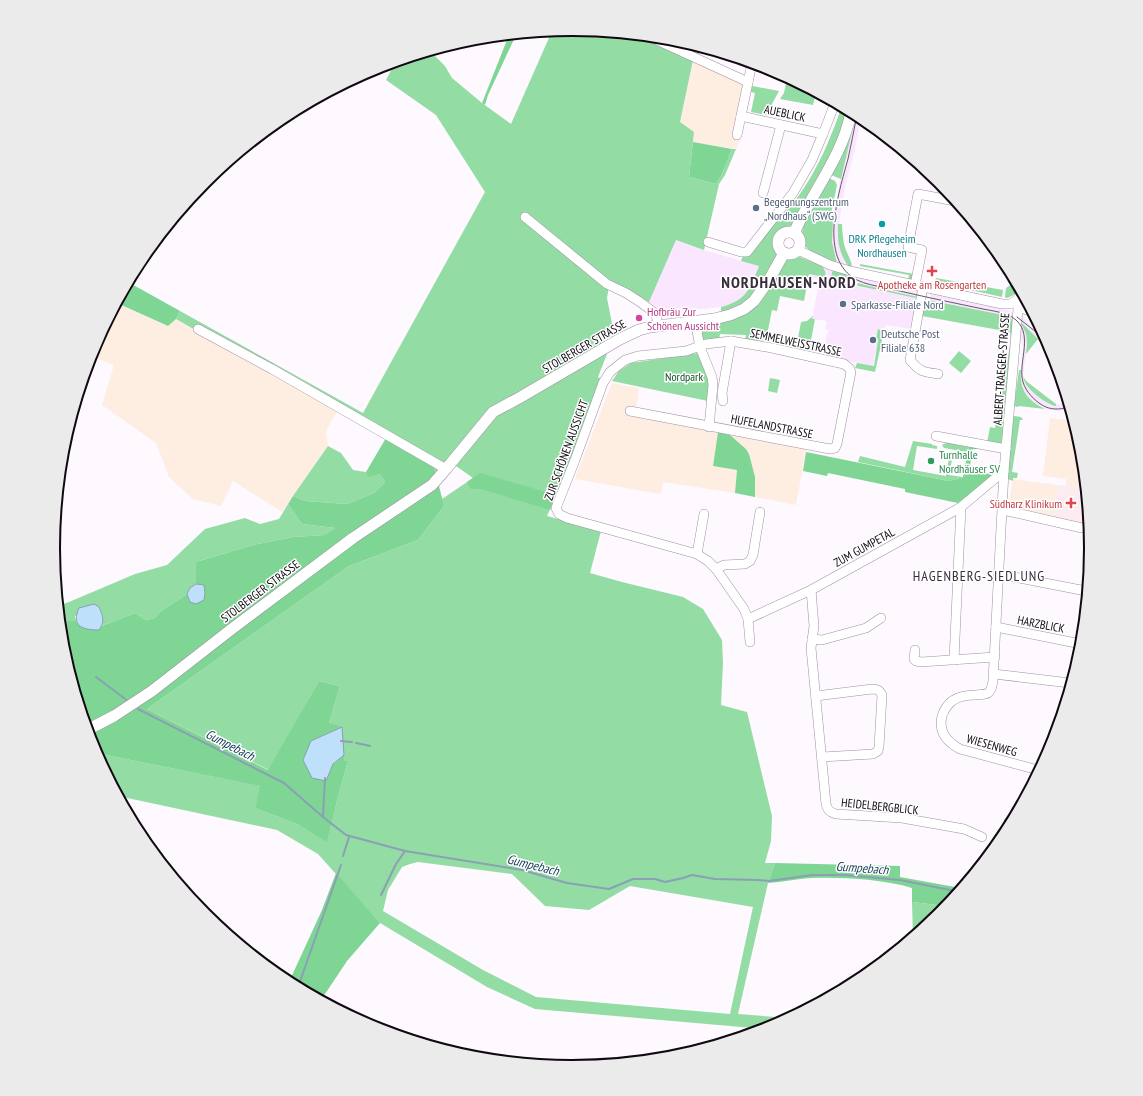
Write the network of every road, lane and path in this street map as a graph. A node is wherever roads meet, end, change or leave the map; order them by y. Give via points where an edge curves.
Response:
1 (669, 46) edge
2 (751, 69) edge
3 (748, 82) junction
4 (833, 108) edge
5 (741, 116) junction
6 (850, 118) edge
7 (781, 125) junction
8 (823, 134) junction
9 (737, 135) dead end
10 (763, 193) dead end
11 (946, 199) edge
12 (524, 217) dead end
13 (794, 232) junction
14 (708, 242) dead end
15 (798, 250) junction
16 (784, 252) junction
17 (919, 286) junction
18 (1017, 296) edge
19 (1018, 297) edge
20 (695, 321) junction
21 (658, 326) junction
22 (198, 329) dead end
23 (731, 341) junction
24 (700, 347) junction
25 (938, 374) dead end
26 (723, 401) dead end
27 (630, 411) dead end
28 (709, 426) junction
29 (936, 436) dead end
30 (830, 449) joint
31 (1006, 449) junction
32 (446, 469) junction
33 (1004, 471) junction
34 (961, 507) junction
35 (1003, 510) junction
36 (760, 512) dead end
37 (704, 514) dead end
38 (1082, 528) dead end
39 (697, 554) junction
40 (716, 569) junction
41 (999, 574) junction
42 (811, 590) junction
43 (1081, 590) edge
44 (880, 618) dead end
45 (748, 619) junction
46 (996, 627) junction
47 (812, 639) junction
48 (750, 642) dead end
49 (1075, 643) edge
50 (915, 650) dead end
51 (995, 657) junction
52 (954, 660) junction
53 (994, 674) junction
54 (1066, 682) edge
55 (816, 696) junction
56 (92, 727) edge
57 (822, 757) junction
58 (1033, 769) edge
59 (982, 837) dead end

1 - 3 street
2 - 3 street
3 - 5 street
4 - 8 street
5 - 7 street, AUEBLICK
5 - 9 street
6 - 13 main road via 844,138
7 - 8 street, AUEBLICK
7 - 10 street
8 - 14 street via 812,160 792,193 747,252
11 - 17 street via 918,194 908,247 922,250
12 - 21 street via 607,284 656,314
13 - 15 main road via 800,238
13 - 16 main road via 787,232 778,239 778,247
15 - 16 main road via 790,254
15 - 17 street via 830,266
16 - 20 main road, STOLBERGER STRASSE via 769,280 754,301 744,309 714,319
17 - 18 street via 1002,304 1010,304
17 - 25 street via 910,360 922,372
19 - 31 street, ALBERT-TRAEGER-STRASSE
20 - 21 main road, STOLBERGER STRASSE
20 - 24 street
21 - 32 main road, STOLBERGER STRASSE via 639,330 620,339 493,412
22 - 32 street
23 - 24 street, SEMMELWEISSTRASSE via 715,342
23 - 26 street, HUFELANDSTRASSE via 722,393
23 - 30 street, SEMMELWEISSTRASSE via 844,364 849,368 851,372 836,444 835,448
24 - 28 street via 712,376
24 - 39 street, ZUR SCHÖNEN AUSSICHT via 632,357 610,372 603,383 556,508 559,514 567,518
27 - 28 street, HUFELANDSTRASSE
28 - 30 street, HUFELANDSTRASSE
29 - 31 street
31 - 33 street, ALBERT-TRAEGER-STRASSE
32 - 56 main road, STOLBERGER STRASSE via 432,485 353,538 152,691
33 - 34 street, ZUM GUMPETAL
33 - 35 street, ALBERT-TRAEGER-STRASSE
34 - 42 street, ZUM GUMPETAL
34 - 52 street
35 - 38 street
35 - 41 street, ALBERT-TRAEGER-STRASSE
36 - 40 street via 750,561 745,564 724,565
37 - 39 street
39 - 40 street, ZUR SCHÖNEN AUSSICHT
40 - 45 street, ZUR SCHÖNEN AUSSICHT via 744,609
41 - 43 street
41 - 46 street, ALBERT-TRAEGER-STRASSE
42 - 45 street, ZUM GUMPETAL
42 - 47 street, HEIDELBERGBLICK via 814,626
44 - 47 street via 866,628 822,640
45 - 48 street
46 - 49 street, HARZBLICK
46 - 51 street, ALBERT-TRAEGER-STRASSE
47 - 55 street, HEIDELBERGBLICK
50 - 52 street via 916,661
51 - 52 street
51 - 53 street, ALBERT-TRAEGER-STRASSE
53 - 54 street
53 - 58 street, WIESENWEG via 989,693 958,697 948,704 942,714 942,732 960,749
55 - 57 street, HEIDELBERGBLICK
55 - 57 street via 872,689 878,689 882,695 878,751 873,754
57 - 59 street, HEIDELBERGBLICK via 826,804 827,810 831,813 902,818 964,829

